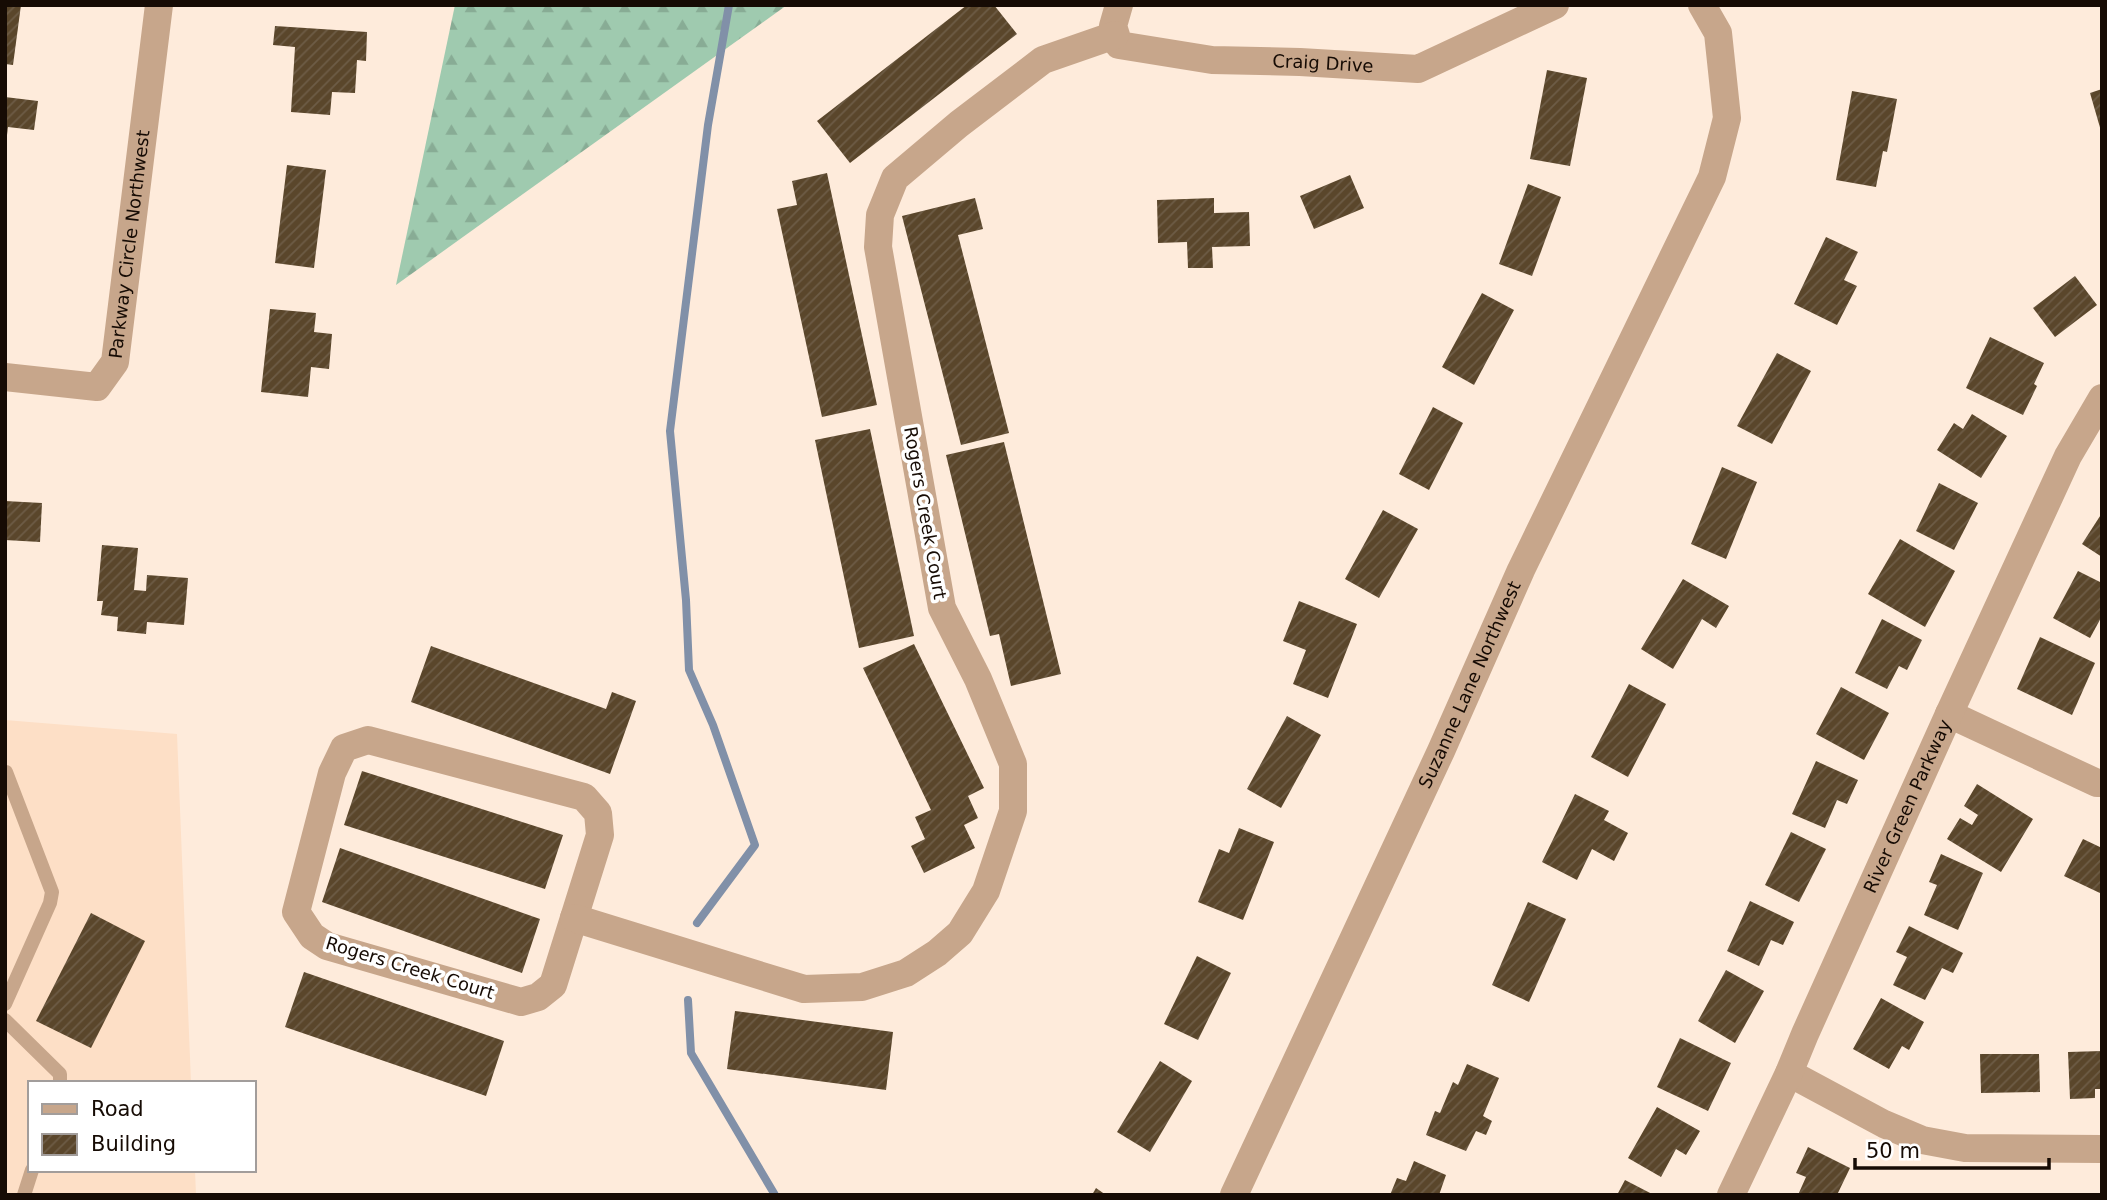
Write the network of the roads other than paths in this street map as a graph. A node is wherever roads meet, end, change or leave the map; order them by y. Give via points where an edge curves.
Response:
1 (159, 5) edge
2 (1119, 5) edge
3 (1556, 5) edge
4 (1702, 5) edge
5 (1115, 35) junction
6 (5, 377) edge
7 (2095, 409) edge
8 (1949, 714) junction
9 (6, 772) edge
10 (2102, 783) edge
11 (574, 918) junction
12 (5, 1004) edge
13 (5, 1020) edge
14 (1789, 1073) junction
15 (60, 1081) edge
16 (2102, 1149) edge
17 (31, 1172) edge
18 (24, 1195) edge
19 (1234, 1195) edge
20 (1731, 1195) edge

1 - 6 street, Parkway Circle Northwest via 115,362 97,387
2 - 5 street
3 - 5 street, Craig Drive via 1418,69 1212,60 1119,45
4 - 19 street, Suzanne Lane Northwest via 1718,33 1727,118 1712,177 1521,570
5 - 11 street, Rogers Creek Court via 1043,60 959,124 895,178 880,215 878,247 942,608 1013,764 1013,811 986,891 960,933 937,953 906,974 862,987 804,989
7 - 8 street, River Green Parkway via 2068,456
8 - 10 street
8 - 14 street, River Green Parkway
9 - 12 lane via 52,892
11 - 11 street, Rogers Creek Court via 600,835 598,813 584,797 368,740 344,748 332,773 296,912 312,936 327,947 521,1002 553,985
13 - 15 lane via 60,1074
14 - 16 street via 1922,1140 1965,1148
14 - 20 street, River Green Parkway
17 - 18 lane

